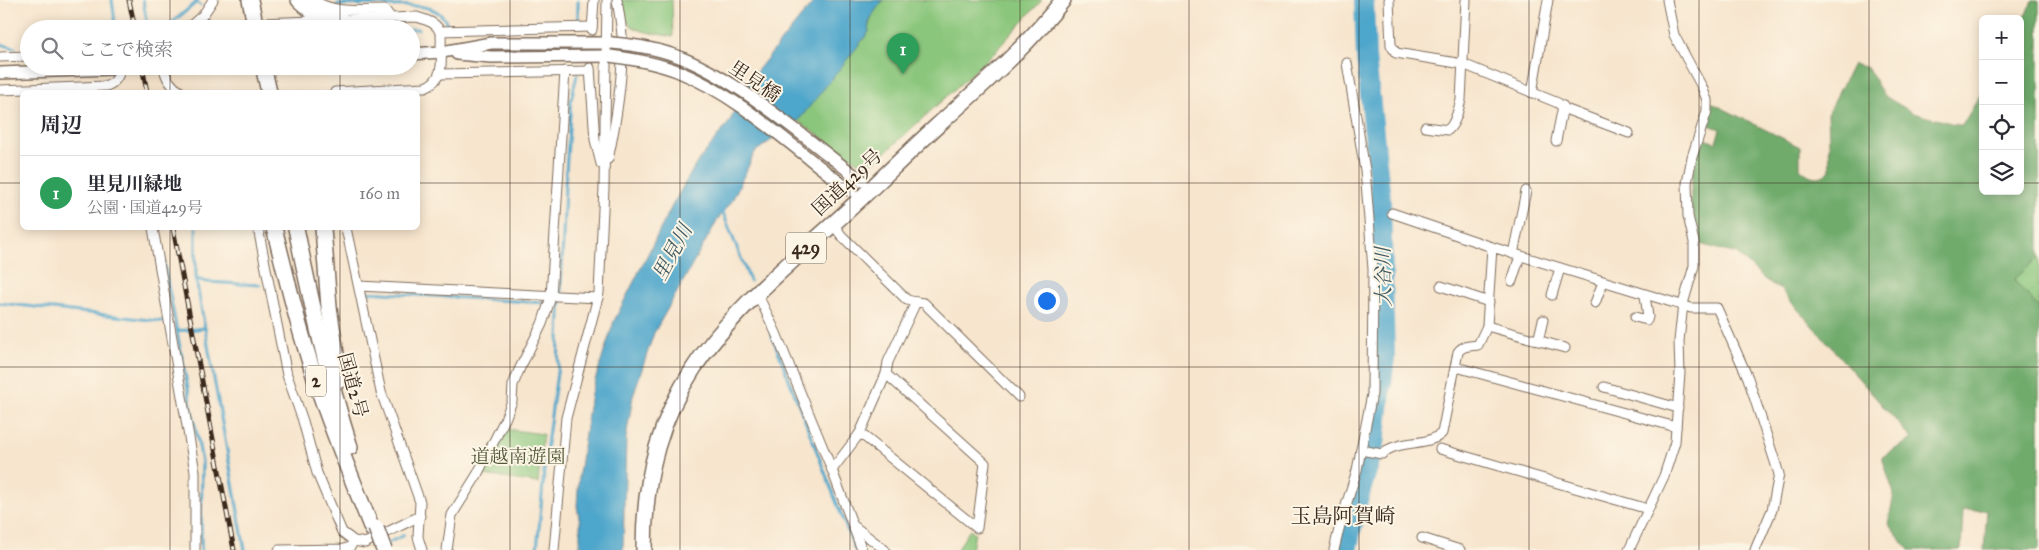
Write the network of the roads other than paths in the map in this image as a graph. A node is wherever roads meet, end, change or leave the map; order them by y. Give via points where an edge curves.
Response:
1 (214, 0) edge
2 (299, 0) edge
3 (313, 0) edge
4 (594, 0) edge
5 (607, 0) edge
6 (617, 0) edge
7 (1063, 0) edge
8 (1389, 0) edge
9 (1466, 0) edge
10 (1548, 0) edge
11 (1667, 0) edge
12 (392, 18) junction
13 (198, 20) edge
14 (339, 20) edge
15 (359, 20) edge
16 (440, 31) junction
17 (609, 42) junction
18 (442, 52) junction
19 (420, 53) edge
20 (20, 56) edge
21 (608, 56) junction
22 (0, 57) edge
23 (1347, 63) dead end
24 (1463, 64) junction
25 (566, 71) junction
26 (20, 72) edge
27 (0, 73) edge
28 (440, 74) junction
29 (119, 75) edge
30 (166, 75) edge
31 (266, 75) edge
32 (94, 87) junction
33 (0, 90) edge
34 (102, 90) edge
35 (178, 90) edge
36 (269, 90) edge
37 (390, 90) edge
38 (1532, 92) junction
39 (1562, 106) junction
40 (1426, 127) dead end
41 (1629, 133) dead end
42 (1556, 141) dead end
43 (604, 176) junction
44 (866, 185) junction
45 (1526, 191) dead end
46 (855, 195) junction
47 (1392, 213) dead end
48 (833, 224) junction
49 (153, 230) edge
50 (258, 230) edge
51 (275, 230) edge
52 (296, 230) edge
53 (323, 230) edge
54 (346, 230) edge
55 (1492, 248) junction
56 (1516, 255) junction
57 (1560, 268) junction
58 (1512, 281) dead end
59 (1603, 282) junction
60 (359, 286) junction
61 (1441, 286) dead end
62 (757, 293) junction
63 (1552, 295) dead end
64 (1645, 295) junction
65 (598, 298) junction
66 (554, 300) junction
67 (916, 302) junction
68 (1489, 302) junction
69 (1595, 303) dead end
70 (1682, 304) junction
71 (1635, 317) dead end
72 (1543, 320) dead end
73 (1487, 326) junction
74 (1538, 341) junction
75 (1565, 348) dead end
76 (1456, 368) junction
77 (886, 374) junction
78 (1604, 387) dead end
79 (1019, 397) dead end
80 (1678, 408) junction
81 (343, 426) junction
82 (1676, 427) junction
83 (860, 433) junction
84 (1440, 449) dead end
85 (1361, 450) junction
86 (832, 470) junction
87 (1648, 509) junction
88 (420, 516) junction
89 (853, 526) junction
90 (374, 528) junction
91 (1422, 538) dead end
92 (354, 541) junction
93 (367, 548) edge
94 (447, 549) edge
95 (195, 550) edge
96 (279, 550) edge
97 (383, 550) edge
98 (422, 550) edge
99 (554, 550) edge
100 (644, 550) edge
101 (862, 550) edge
102 (884, 550) edge
103 (1334, 550) edge
104 (1460, 550) edge
105 (1629, 550) edge
106 (1754, 550) edge

1 - 13 street
2 - 14 highway via 314,13
3 - 12 street via 336,10 385,10
4 - 16 street via 592,28
5 - 17 street
6 - 43 street via 622,35 620,70 612,141
7 - 44 highway, 国道429号 / 429 via 1011,57
8 - 24 street via 1391,45 1396,53
9 - 24 street
10 - 38 street
11 - 70 street via 1674,35 1707,100 1707,111 1687,183 1694,266
12 - 15 street
12 - 16 street via 417,17 434,24
16 - 18 street
17 - 18 street, 里見橋 via 491,43
17 - 21 street
17 - 44 street, 里見橋, bridge via 659,51 705,69 751,97
18 - 19 street
18 - 21 street, 里見橋 via 491,57
18 - 28 street
20 - 22 street
21 - 43 street
21 - 46 street, 里見橋, bridge via 655,64 699,82 744,109
23 - 85 street via 1365,170 1373,269 1372,394
24 - 38 street
24 - 40 street via 1461,100 1451,128
25 - 28 street
25 - 43 street via 590,69 594,140
25 - 66 street
26 - 27 street
28 - 37 street via 425,87
29 - 32 street via 111,84
30 - 35 street
31 - 36 highway
32 - 33 street
32 - 34 street
38 - 39 street
39 - 41 street
39 - 42 street
43 - 65 street
44 - 46 highway, 国道429号 / 429
45 - 56 street
46 - 48 highway, 国道429号 / 429
47 - 55 street
48 - 62 highway, 国道429号 / 429
48 - 67 street via 908,300
49 - 95 street via 195,472
50 - 92 street via 287,375 317,473 342,532
51 - 90 highway, 2 via 314,375
52 - 81 highway, 国道2号 / 2
53 - 81 highway, 2
54 - 60 street
55 - 56 street
55 - 68 street
56 - 57 street
56 - 58 street
57 - 59 street
57 - 63 street
59 - 64 street
59 - 69 street
60 - 66 street
60 - 88 street via 381,392 420,502
61 - 68 street
62 - 86 street
62 - 100 highway, 国道429号 / 429 via 695,364 665,420 650,478
64 - 70 street
64 - 71 street via 1647,320
65 - 66 street
65 - 99 street via 566,418
66 - 94 street via 519,370 512,401 492,448 452,515
67 - 77 street via 888,362
67 - 79 street via 924,303
68 - 73 street
70 - 80 street
70 - 106 street via 1700,309 1717,308 1748,378 1780,474 1772,510
72 - 74 street
73 - 74 street
73 - 76 street via 1478,345 1461,348
74 - 75 street
76 - 82 street
76 - 85 street via 1442,433 1388,448 1382,454
77 - 83 street
77 - 83 street via 985,463 977,528
78 - 80 street
80 - 82 street
81 - 90 highway, 国道2号 / 2
82 - 87 street via 1671,458
83 - 86 street
84 - 87 street
85 - 103 street
86 - 89 street
87 - 105 street
88 - 93 street
88 - 98 street via 418,536
89 - 101 street
89 - 102 street
90 - 97 highway, 国道2号 / 2, bridge
91 - 104 street
92 - 93 street
92 - 96 street via 344,549

